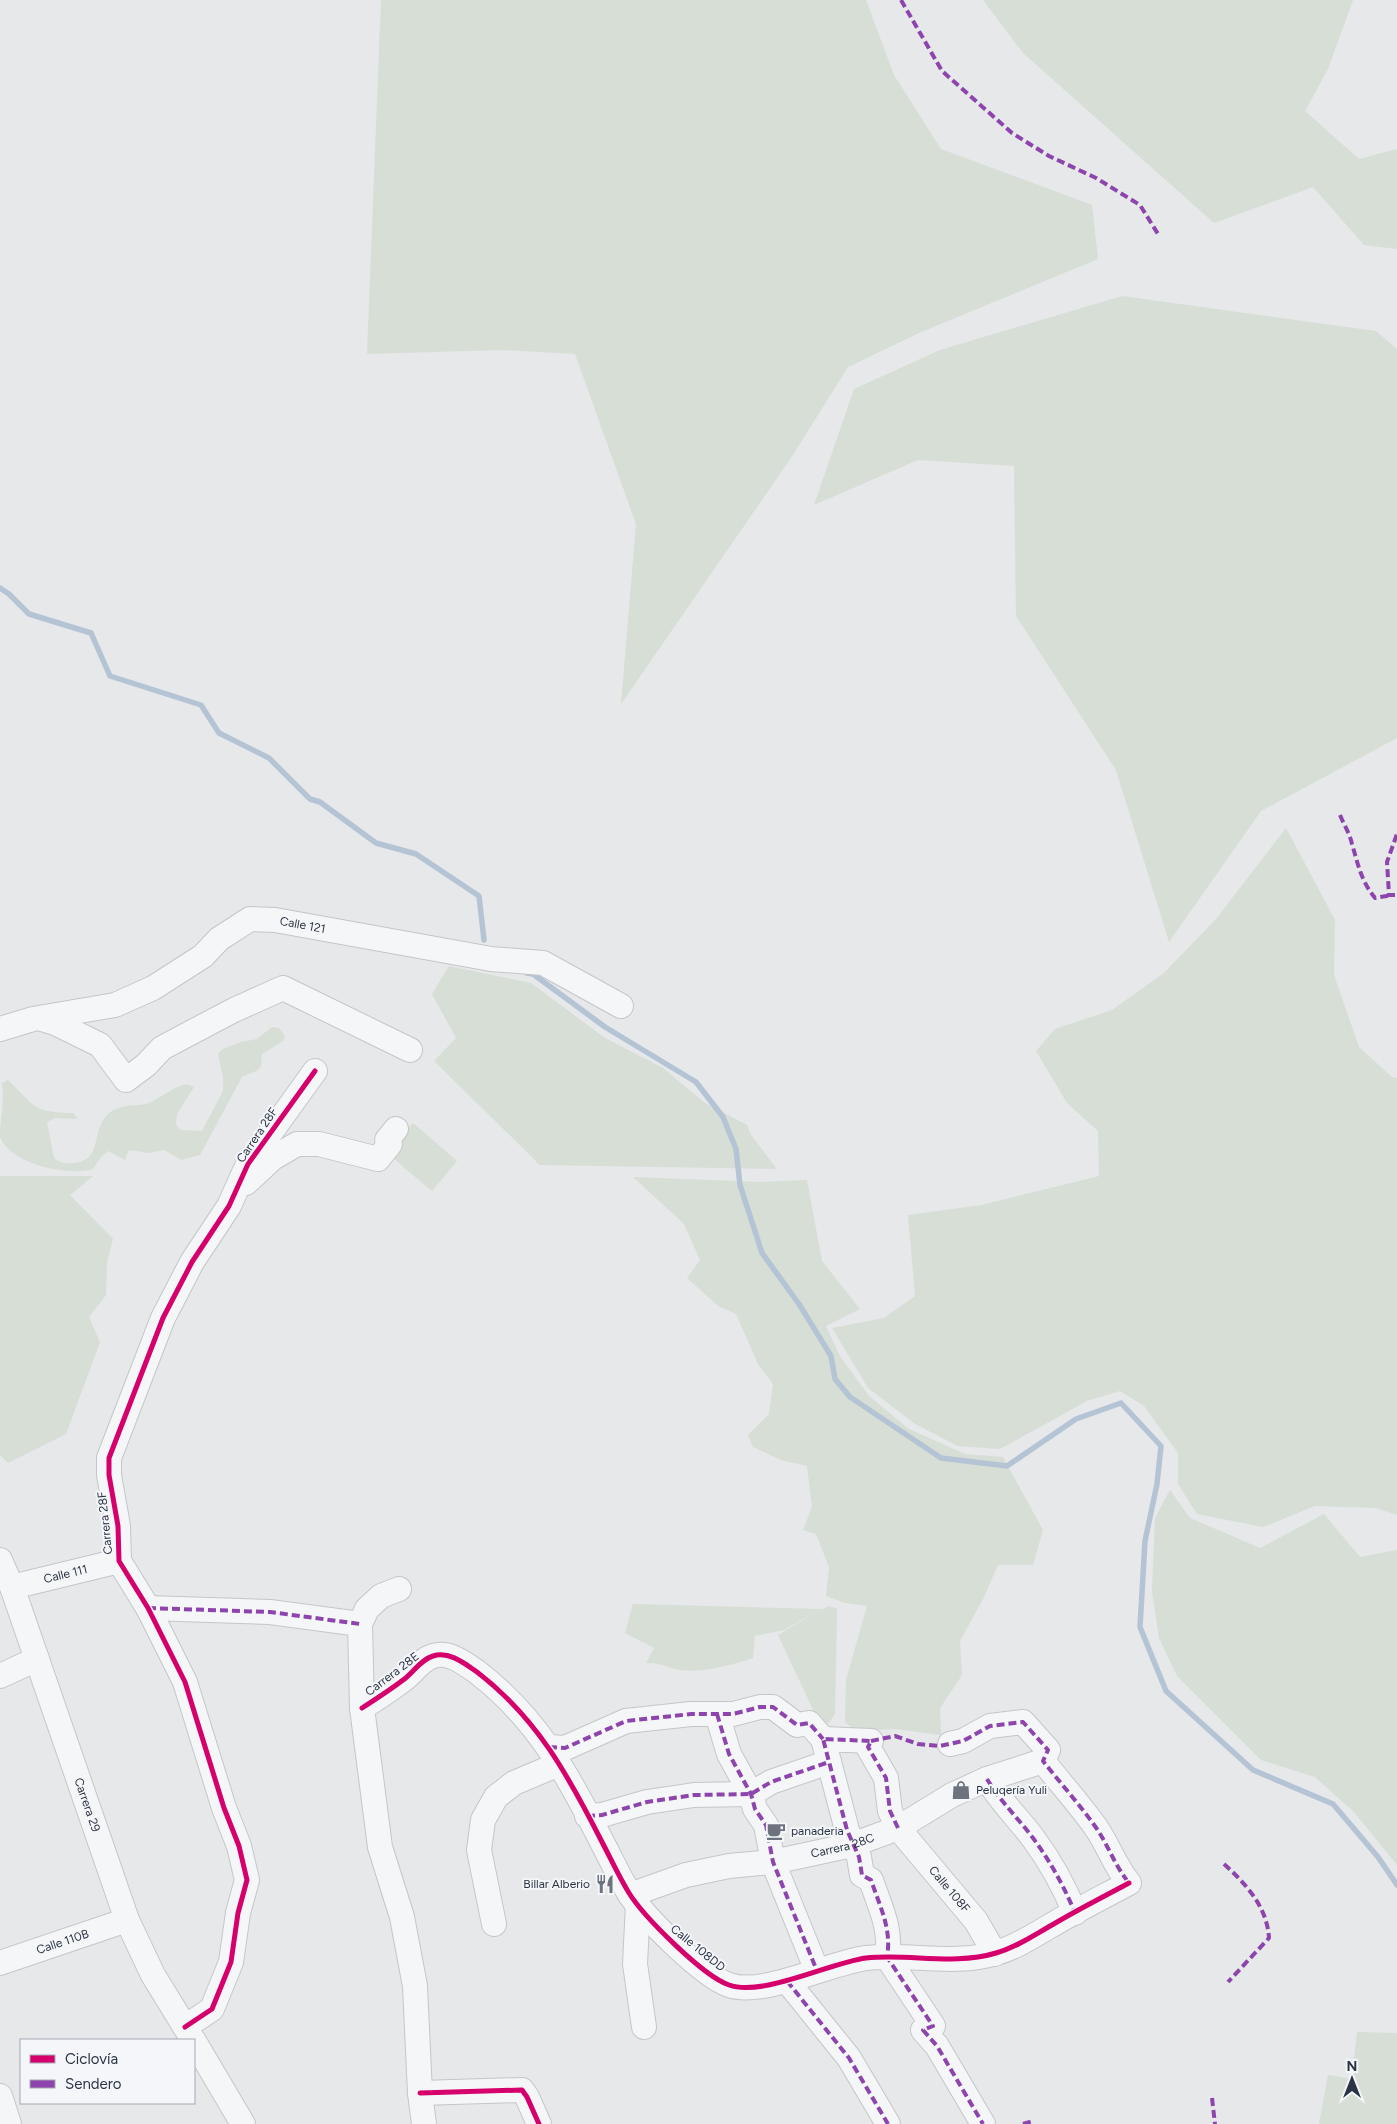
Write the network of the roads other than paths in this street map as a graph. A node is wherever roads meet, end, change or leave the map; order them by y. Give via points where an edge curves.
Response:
1 (621, 1006) dead end
2 (39, 1018) junction
3 (0, 1029) edge
4 (410, 1050) dead end
5 (315, 1071) dead end
6 (396, 1129) dead end
7 (236, 1190) junction
8 (0, 1560) edge
9 (119, 1561) junction
10 (12, 1587) junction
11 (399, 1589) dead end
12 (148, 1608) junction
13 (360, 1624) junction
14 (434, 1656) joint
15 (37, 1659) junction
16 (0, 1676) edge
17 (362, 1708) junction
18 (717, 1714) junction
19 (950, 1744) dead end
20 (826, 1751) junction
21 (554, 1755) junction
22 (1043, 1761) junction
23 (987, 1779) junction
24 (751, 1794) junction
25 (587, 1816) junction
26 (898, 1828) junction
27 (852, 1845) junction
28 (773, 1862) junction
29 (634, 1900) junction
30 (1075, 1913) junction
31 (126, 1920) junction
32 (494, 1924) dead end
33 (995, 1954) junction
34 (887, 1957) junction
35 (0, 1963) edge
36 (817, 1971) junction
37 (787, 1981) junction
38 (644, 2027) dead end
39 (191, 2036) edge
40 (195, 2043) edge
41 (420, 2093) junction
42 (0, 2096) edge
43 (9, 2124) edge
44 (242, 2124) edge
45 (424, 2124) edge
46 (539, 2124) edge
47 (888, 2124) edge
48 (983, 2124) edge

1 - 2 street, Calle 121 via 543,963 491,959 276,920 250,919 219,939 203,956 153,988 115,1005
2 - 3 street, Calle 121
2 - 4 street via 100,1045 126,1080 162,1048 283,988
5 - 7 street, Carrera 28F via 248,1164
6 - 7 street via 387,1140 390,1144 378,1159 319,1144 296,1144 273,1158
7 - 9 street, Carrera 28F via 192,1262 163,1318 109,1458
8 - 10 street, Carrera 29
9 - 10 street, Calle 111
9 - 12 street, Carrera 28F
10 - 15 street, Carrera 29
11 - 13 street via 381,1596 367,1610
12 - 13 street via 270,1612
12 - 39 street, Carrera 28F via 185,1682 239,1846 247,1880 238,1913 232,1962 212,2010
13 - 17 street, Carrera 28E
14 - 17 street, Carrera 28E
14 - 21 street, Calle 108DD via 457,1659 494,1685 523,1712
15 - 16 street
15 - 31 street, Carrera 29
17 - 41 street, Carrera 28E via 380,1846 402,1917 415,1986
18 - 20 street via 773,1707 797,1725 808,1723
18 - 21 street via 626,1721
18 - 24 street via 729,1754
19 - 22 street via 963,1741 990,1726 1023,1722 1048,1750
20 - 24 street
20 - 26 street, Calle 108F via 871,1741 868,1747 886,1778 890,1811
20 - 27 street
21 - 25 street, Calle 108DD
21 - 32 street via 496,1797 483,1820 479,1850
22 - 23 street, Carrera 28C
22 - 30 street, Calle 108DD via 1097,1828 1129,1883
23 - 26 street, Carrera 28C via 952,1795
23 - 30 street via 1061,1880
24 - 25 street via 694,1795
24 - 28 street via 766,1825
25 - 29 street, Calle 108DD
26 - 27 street, Carrera 28C
26 - 33 street, Calle 108F via 976,1921
27 - 28 street, Carrera 28C
27 - 34 street via 859,1857 862,1875 871,1880 886,1920 890,1942
28 - 29 street, Carrera 28C via 729,1866 686,1875
28 - 36 street
29 - 37 street, Calle 108DD via 694,1961 729,1985 747,1987
29 - 38 street via 634,1964
30 - 33 street, Calle 108DD
31 - 35 street, Calle 110B
31 - 39 street, Carrera 29 via 153,1975
33 - 34 street, Calle 108DD via 948,1960
34 - 36 street, Calle 108DD via 852,1960
34 - 48 street via 933,2026 924,2030 937,2046
36 - 37 street, Calle 108DD
37 - 47 street via 849,2058
40 - 44 street, Carrera 29
41 - 45 street, Carrera 28E
41 - 46 street via 522,2090
42 - 43 street

